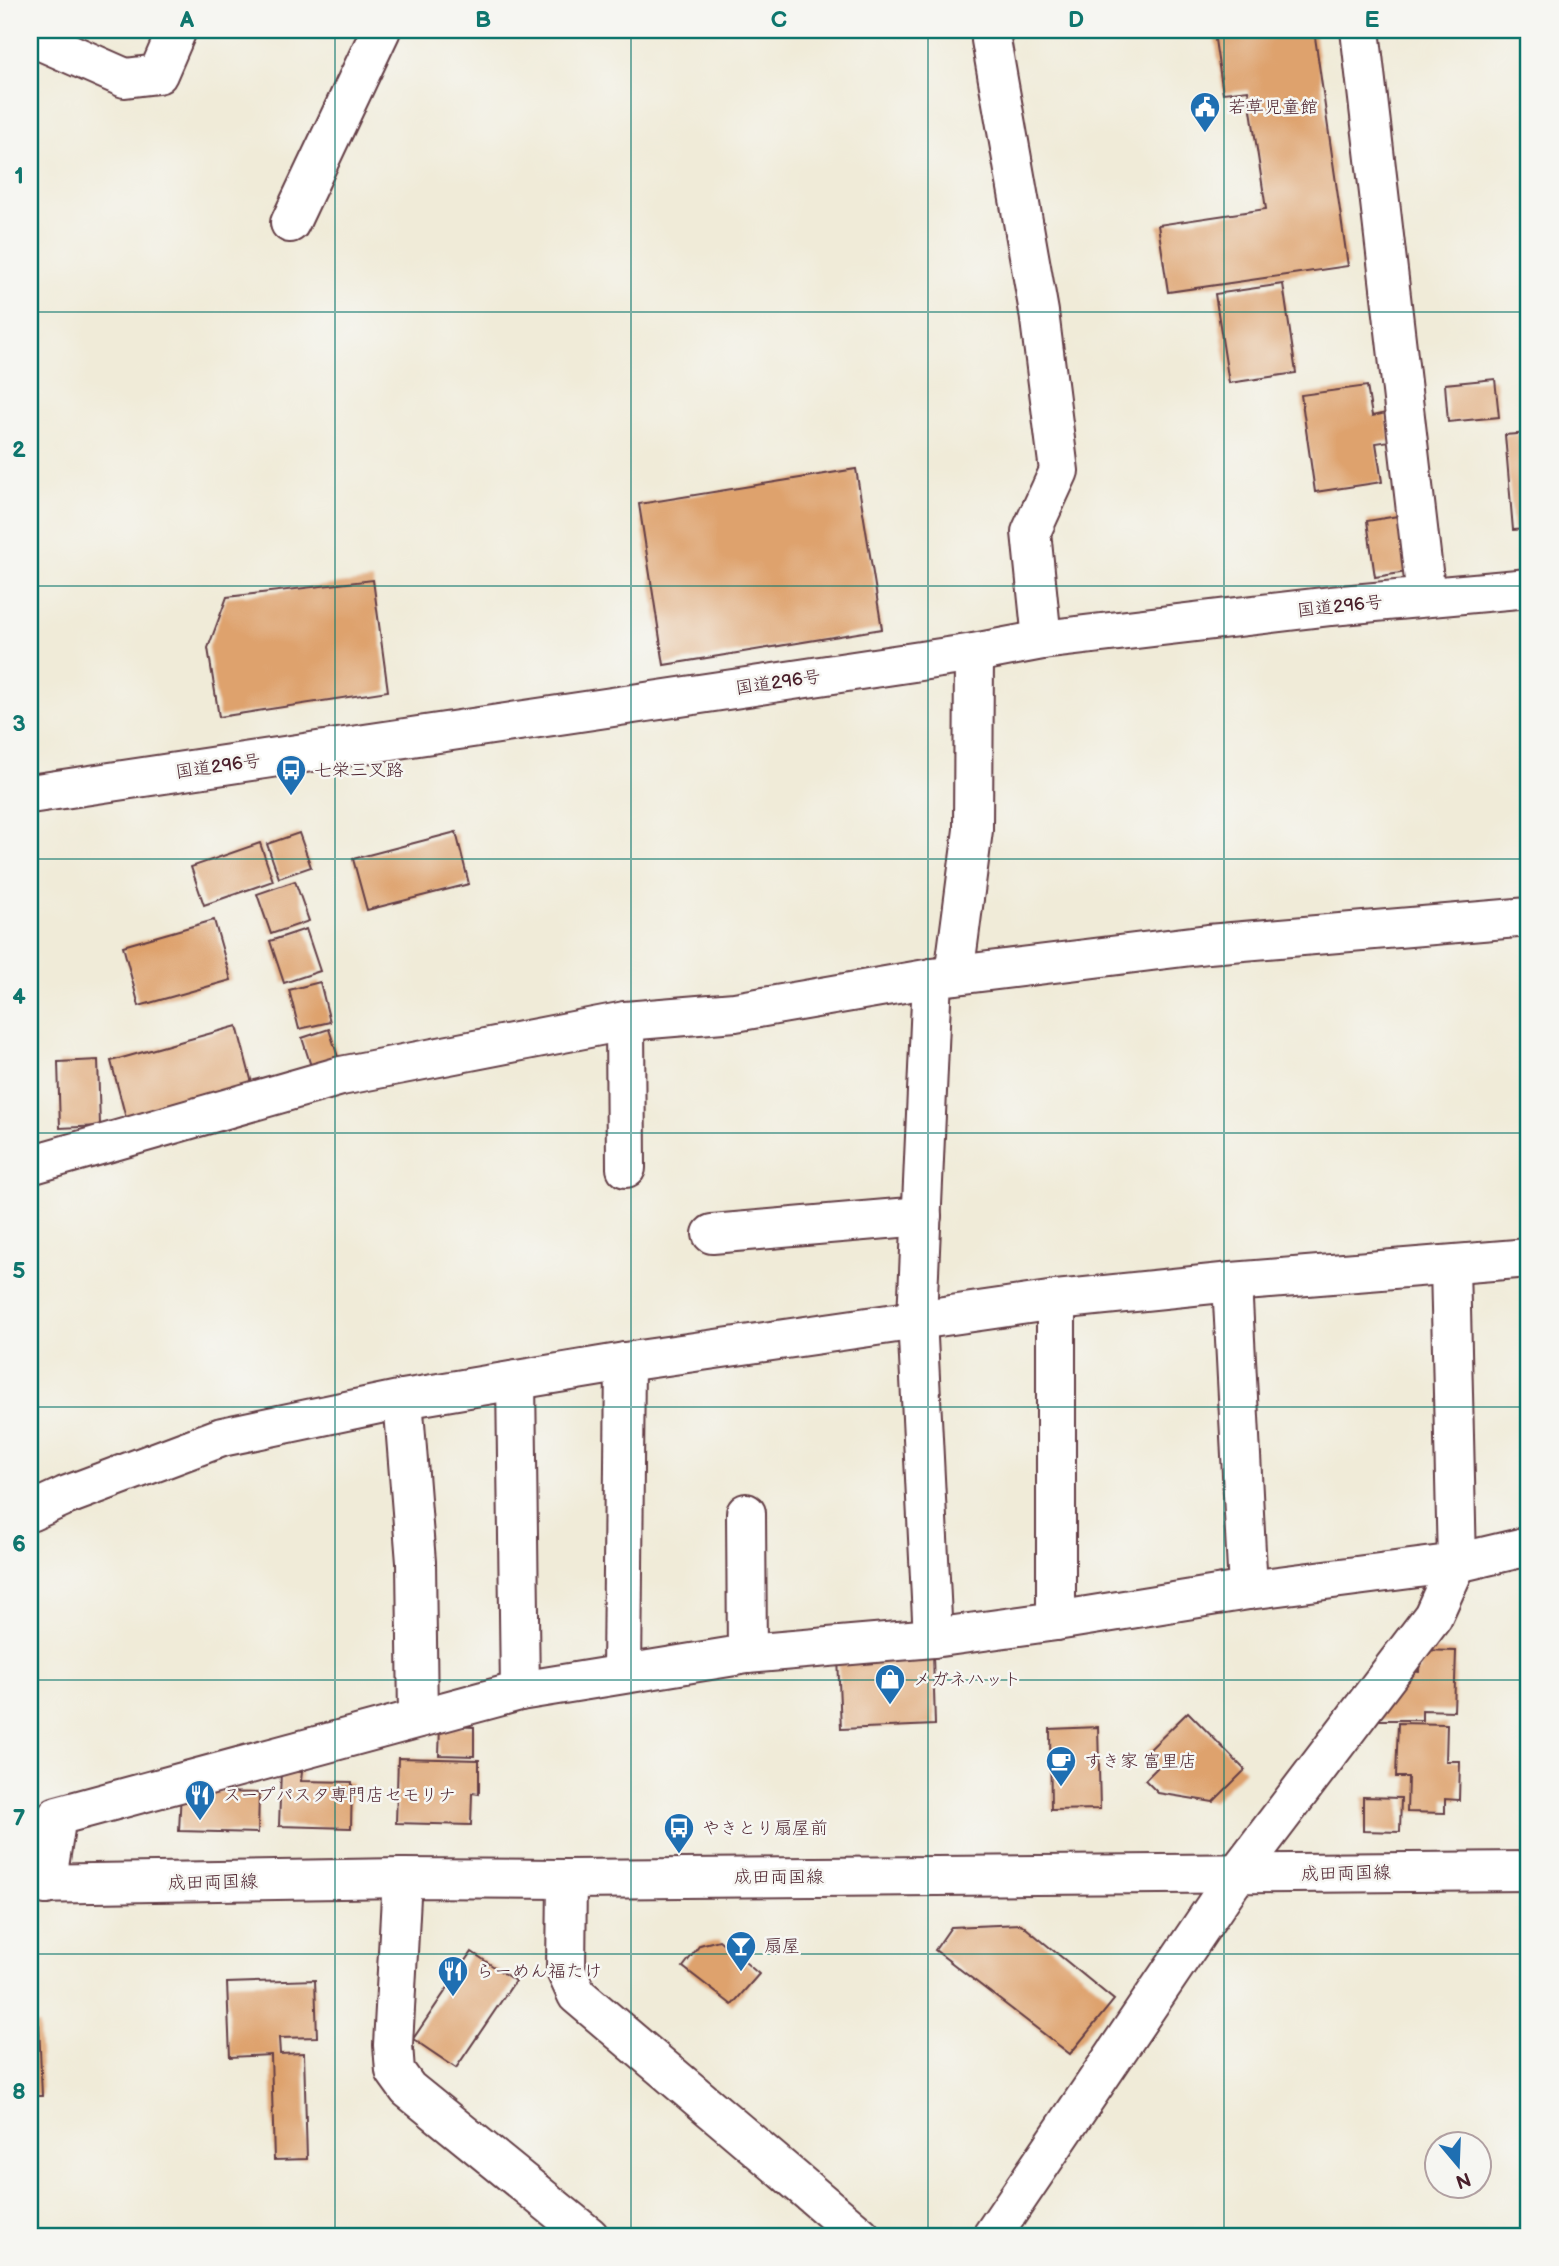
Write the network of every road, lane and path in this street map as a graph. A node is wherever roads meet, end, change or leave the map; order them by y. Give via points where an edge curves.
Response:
1 (177, 30) edge
2 (381, 30) edge
3 (1360, 30) edge
4 (30, 36) edge
5 (991, 40) dead end
6 (290, 223) dead end
7 (1529, 588) edge
8 (1426, 597) junction
9 (1042, 640) junction
10 (974, 653) junction
11 (30, 794) edge
12 (1529, 917) edge
13 (943, 976) junction
14 (625, 1021) junction
15 (30, 1165) edge
16 (626, 1168) dead end
17 (922, 1216) junction
18 (712, 1234) dead end
19 (1529, 1258) edge
20 (1450, 1266) junction
21 (1232, 1282) junction
22 (1056, 1300) junction
23 (918, 1318) junction
24 (625, 1362) junction
25 (516, 1380) junction
26 (403, 1399) junction
27 (30, 1512) edge
28 (746, 1513) dead end
29 (1529, 1546) edge
30 (1457, 1563) junction
31 (1248, 1590) junction
32 (1056, 1621) junction
33 (933, 1638) junction
34 (747, 1654) junction
35 (622, 1673) junction
36 (520, 1691) junction
37 (418, 1717) junction
38 (1529, 1871) edge
39 (1237, 1874) junction
40 (402, 1878) junction
41 (567, 1879) junction
42 (38, 1884) edge
43 (589, 2236) edge
44 (861, 2236) edge
45 (992, 2236) edge

1 - 4 main road via 158,74 125,78
2 - 6 main road
3 - 8 main road
5 - 9 main road via 1039,312 1059,471 1031,533
7 - 8 main road, 国道296号
8 - 9 main road, 国道296号
9 - 10 main road, 国道296号
10 - 11 main road, 国道296号
10 - 13 main road via 973,830
12 - 13 main road via 1208,944
13 - 14 main road via 735,1012
13 - 17 main road
14 - 15 main road via 341,1076
14 - 16 main road
17 - 18 main road
17 - 23 main road
19 - 20 main road
20 - 21 main road
20 - 30 main road
21 - 22 main road
21 - 31 main road
22 - 23 main road
22 - 32 main road
23 - 24 main road
23 - 33 main road
24 - 25 main road
24 - 35 main road
25 - 26 main road
25 - 36 main road
26 - 27 main road via 222,1437
26 - 37 main road via 416,1562
28 - 34 main road
29 - 30 main road
30 - 31 main road
30 - 39 main road via 1433,1616
31 - 32 main road
32 - 33 main road
33 - 34 main road
34 - 35 main road
35 - 36 main road
36 - 37 main road
37 - 42 main road via 57,1816
38 - 39 main road, 成田両国線
39 - 41 main road, 成田両国線
39 - 45 main road
40 - 41 main road, 成田両国線
40 - 42 main road, 成田両国線
40 - 43 main road via 395,2071 408,2089
41 - 44 main road via 566,1971 577,1995

